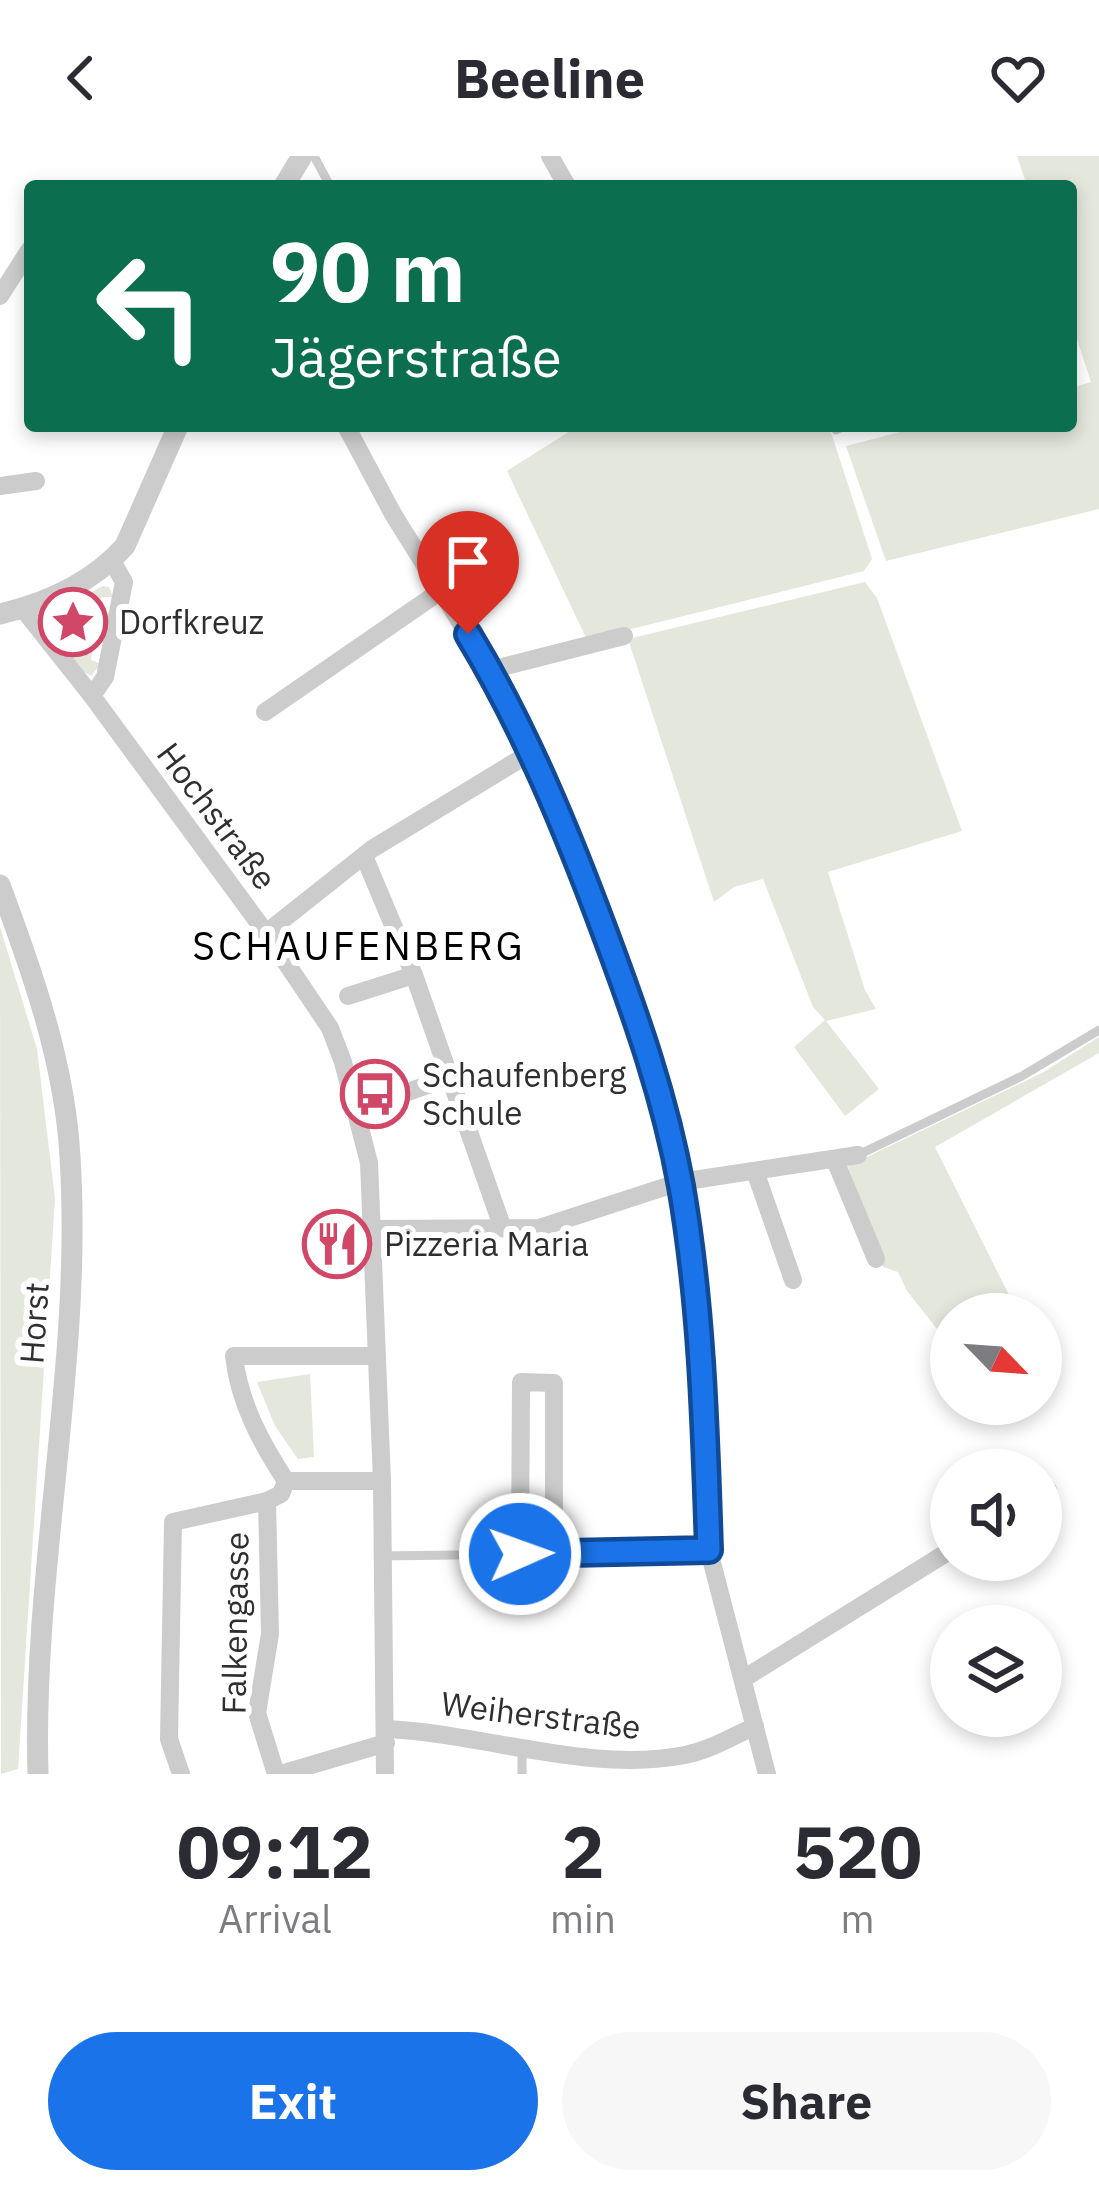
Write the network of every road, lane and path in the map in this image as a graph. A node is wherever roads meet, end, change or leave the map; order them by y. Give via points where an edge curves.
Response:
1 (24, 258) edge
2 (0, 296) edge
3 (175, 432) edge
4 (349, 432) edge
5 (36, 481) dead end
6 (0, 486) edge
7 (112, 561) junction
8 (442, 590) junction
9 (11, 612) edge
10 (624, 636) dead end
11 (490, 670) junction
12 (92, 696) junction
13 (265, 712) dead end
14 (530, 753) junction
15 (364, 856) junction
16 (0, 885) edge
17 (266, 933) junction
18 (413, 975) junction
19 (348, 996) dead end
20 (1099, 1030) edge
21 (450, 1077) junction
22 (391, 1098) dead end
23 (858, 1155) joint
24 (835, 1160) junction
25 (755, 1171) junction
26 (680, 1183) junction
27 (502, 1226) junction
28 (369, 1229) junction
29 (875, 1258) dead end
30 (793, 1280) dead end
31 (376, 1356) junction
32 (286, 1481) junction
33 (382, 1481) junction
34 (267, 1501) junction
35 (709, 1550) junction
36 (520, 1554) junction
37 (554, 1554) junction
38 (382, 1556) junction
39 (930, 1563) edge
40 (742, 1679) junction
41 (755, 1726) junction
42 (386, 1736) junction
43 (522, 1747) junction
44 (38, 1774) edge
45 (181, 1774) edge
46 (279, 1774) edge
47 (385, 1774) edge
48 (522, 1774) edge
49 (767, 1774) edge

1 - 2 street
3 - 7 street
4 - 8 street
5 - 6 street
7 - 9 street via 74,587
7 - 12 street via 124,582 105,676
8 - 11 street
8 - 13 street
9 - 12 street, Hochstraße
10 - 11 street
11 - 14 street
12 - 17 street, Hochstraße
14 - 15 street
14 - 26 street via 653,1064
15 - 17 street
15 - 18 street
16 - 44 street, Horst via 37,986 70,1155 70,1299 38,1677
17 - 28 street, Hochstraße via 330,1028 343,1062 369,1162
18 - 19 street
18 - 21 street
20 - 23 lane
21 - 22 street
21 - 27 street
23 - 24 street
24 - 25 street
24 - 29 street
25 - 26 street
25 - 30 street
26 - 27 street via 539,1228
26 - 35 street via 703,1383
27 - 28 street
28 - 31 street, Hochstraße
31 - 32 street via 234,1356 256,1430
31 - 33 street, Hochstraße
32 - 33 street
32 - 34 street, Falkengasse
33 - 38 street, Hochstraße
34 - 45 street via 173,1522 170,1739
34 - 46 street, Falkengasse via 270,1634 257,1713
35 - 37 street
35 - 40 street
36 - 37 street
36 - 37 street via 521,1382 554,1383
36 - 38 lane
38 - 42 street, Hochstraße
39 - 40 street
40 - 41 street
41 - 43 street, Weiherstraße via 704,1751 627,1762
41 - 49 street
42 - 43 street, Weiherstraße via 427,1731
42 - 46 street, Weiherstraße
42 - 47 street, Hochstraße
43 - 48 lane

